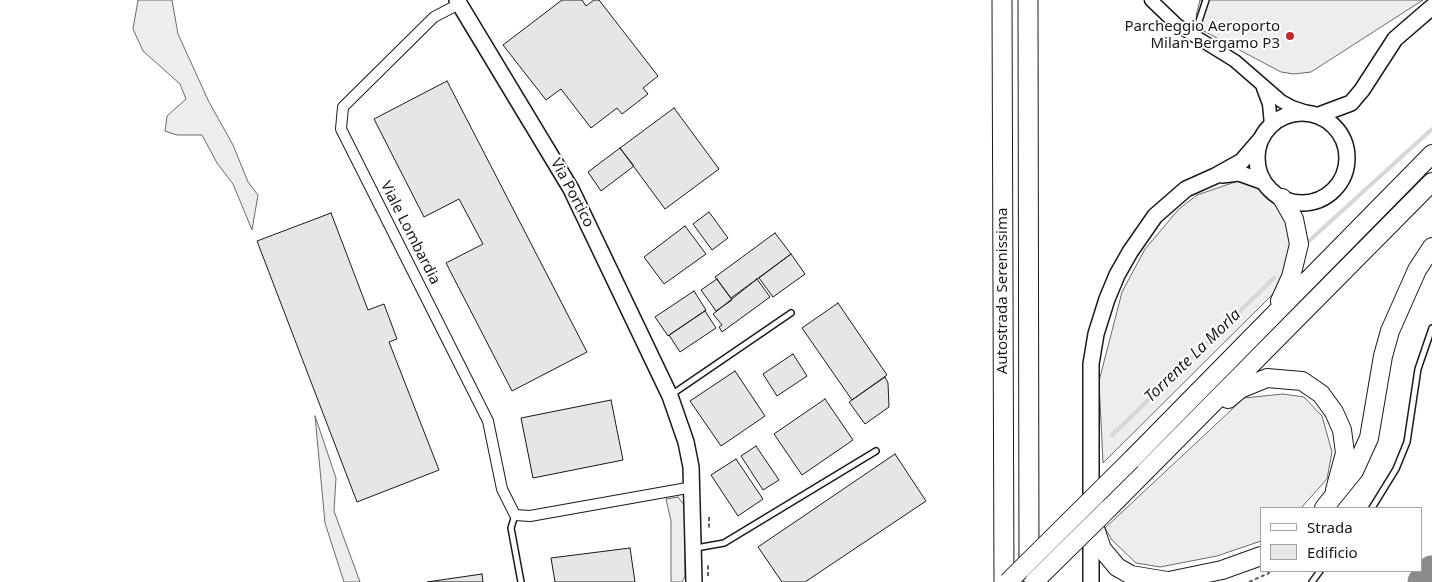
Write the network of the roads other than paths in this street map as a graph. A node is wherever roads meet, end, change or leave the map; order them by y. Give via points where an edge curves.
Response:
1 (1002, 0) edge
2 (1028, 0) edge
3 (1151, 0) edge
4 (1206, 0) edge
5 (458, 2) edge
6 (1432, 7) edge
7 (1194, 36) junction
8 (1260, 84) junction
9 (1314, 114) junction
10 (1271, 125) junction
11 (1261, 139) junction
12 (1432, 154) edge
13 (1215, 176) junction
14 (1264, 182) junction
15 (1432, 182) edge
16 (1282, 198) junction
17 (1432, 246) edge
18 (791, 313) dead end
19 (1273, 315) junction
20 (1432, 328) edge
21 (670, 396) junction
22 (1178, 437) junction
23 (876, 451) dead end
24 (693, 487) junction
25 (1328, 505) edge
26 (1373, 507) edge
27 (516, 515) junction
28 (1091, 517) junction
29 (694, 548) junction
30 (1260, 556) edge
31 (1166, 581) edge
32 (521, 582) edge
33 (694, 582) edge
34 (1004, 582) edge
35 (1008, 582) edge
36 (1029, 582) edge
37 (1034, 582) edge
38 (1091, 582) edge

1 - 34 highway, Autostrada Serenissima
2 - 36 highway, Autostrada Serenissima
3 - 7 street via 1167,17
4 - 7 lane
5 - 21 main road, Via Portico via 571,189
5 - 27 street, Viale Lombardia via 434,17 343,107 341,129 488,421 502,489
6 - 9 main road via 1395,39 1351,102
7 - 8 street via 1235,61
8 - 9 street via 1286,104
8 - 10 street via 1269,104
9 - 10 main road via 1285,116
9 - 16 main road via 1336,128 1344,142 1348,158 1342,179 1319,200 1297,203
10 - 11 main road
11 - 13 main road via 1242,161
11 - 14 main road via 1257,161
12 - 19 highway
13 - 14 main road via 1239,173
13 - 28 main road via 1186,190 1155,216 1126,259 1107,299 1091,364
14 - 16 main road
15 - 22 highway
16 - 19 highway via 1294,219 1299,244 1291,277
17 - 25 highway via 1417,270 1390,331 1369,438 1354,471
18 - 21 lane
19 - 35 highway, bridge
20 - 26 lane via 1418,370 1407,442 1396,469
21 - 24 main road, Via Portico via 686,442
22 - 25 highway via 1199,424 1240,388 1253,382 1267,378 1302,381 1320,394 1334,412 1342,430 1344,453
22 - 37 highway, bridge
23 - 29 lane via 724,543
24 - 27 street via 530,516
24 - 29 main road, Via Portico
27 - 32 lane via 511,528
28 - 31 highway via 1102,549 1117,567 1131,575
28 - 38 main road
29 - 33 main road, Via Portico
30 - 31 highway via 1222,570

